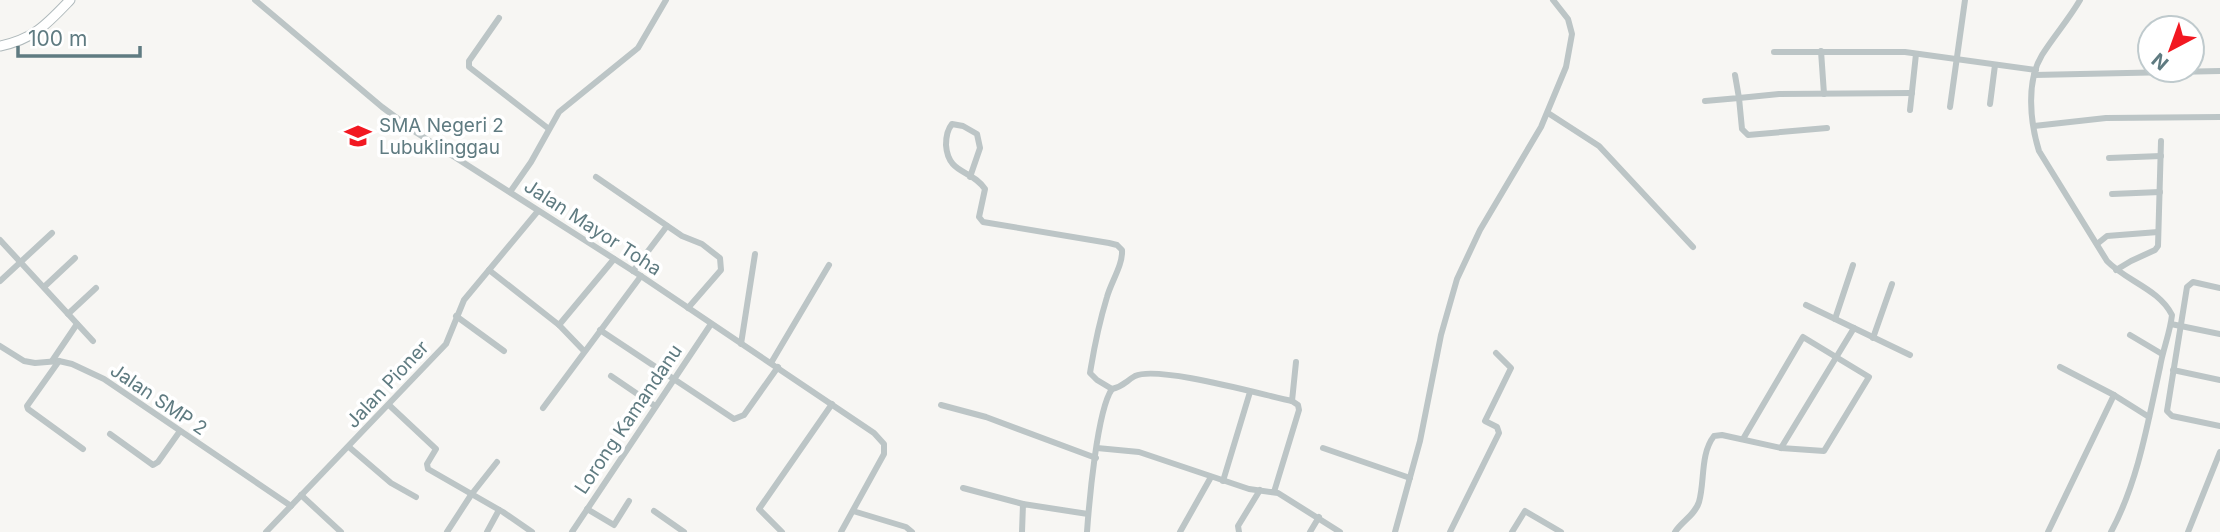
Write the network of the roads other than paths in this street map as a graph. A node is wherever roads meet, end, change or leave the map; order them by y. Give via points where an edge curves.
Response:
1 (70, 0) edge
2 (255, 0) edge
3 (666, 0) edge
4 (1553, 0) edge
5 (1965, 0) edge
6 (2080, 0) edge
7 (499, 18) dead end
8 (0, 46) edge
9 (1821, 51) junction
10 (1774, 52) dead end
11 (1916, 54) junction
12 (1956, 60) junction
13 (1995, 65) junction
14 (2035, 72) junction
15 (2220, 72) edge
16 (1735, 75) dead end
17 (1912, 93) junction
18 (1824, 94) junction
19 (1739, 98) junction
20 (1704, 101) dead end
21 (1990, 104) dead end
22 (1950, 107) dead end
23 (1910, 110) dead end
24 (1548, 113) junction
25 (2220, 117) edge
26 (2034, 127) junction
27 (1827, 128) dead end
28 (549, 129) junction
29 (2161, 141) dead end
30 (2161, 156) junction
31 (2109, 158) dead end
32 (596, 177) dead end
33 (970, 177) junction
34 (510, 192) junction
35 (2160, 192) junction
36 (2112, 194) dead end
37 (538, 211) junction
38 (667, 226) junction
39 (2158, 232) junction
40 (52, 233) dead end
41 (0, 240) edge
42 (2097, 244) junction
43 (1693, 247) dead end
44 (755, 254) dead end
45 (75, 258) dead end
46 (614, 259) junction
47 (18, 262) junction
48 (829, 265) dead end
49 (1853, 265) dead end
50 (489, 270) junction
51 (2116, 270) junction
52 (633, 271) junction
53 (640, 276) junction
54 (0, 281) edge
55 (1892, 284) dead end
56 (44, 287) junction
57 (96, 288) dead end
58 (2220, 288) edge
59 (1806, 305) dead end
60 (688, 308) junction
61 (68, 314) junction
62 (456, 316) junction
63 (1835, 319) junction
64 (77, 324) junction
65 (711, 324) junction
66 (2171, 324) junction
67 (559, 325) junction
68 (2180, 326) junction
69 (1854, 328) junction
70 (600, 330) junction
71 (2220, 334) edge
72 (2130, 335) dead end
73 (1873, 338) junction
74 (93, 341) dead end
75 (741, 344) junction
76 (0, 346) edge
77 (504, 351) dead end
78 (584, 351) junction
79 (1496, 353) dead end
80 (2162, 354) junction
81 (1910, 355) dead end
82 (1838, 357) junction
83 (55, 361) junction
84 (1296, 362) dead end
85 (774, 365) junction
86 (2060, 367) dead end
87 (2173, 370) junction
88 (611, 376) dead end
89 (673, 379) junction
90 (2220, 380) edge
91 (1112, 389) junction
92 (1250, 391) junction
93 (2114, 395) junction
94 (1292, 401) junction
95 (832, 404) junction
96 (389, 405) junction
97 (941, 405) dead end
98 (655, 406) junction
99 (543, 408) dead end
100 (2149, 417) junction
101 (2220, 426) edge
102 (180, 431) junction
103 (110, 434) dead end
104 (1743, 439) junction
105 (349, 447) junction
106 (1097, 448) junction
107 (1323, 448) dead end
108 (1782, 448) junction
109 (83, 449) dead end
110 (2220, 452) edge
111 (1096, 458) junction
112 (497, 462) dead end
113 (1211, 477) junction
114 (1410, 478) junction
115 (1223, 481) junction
116 (963, 488) dead end
117 (1260, 490) junction
118 (1274, 492) junction
119 (301, 495) junction
120 (471, 495) junction
121 (416, 497) dead end
122 (629, 501) dead end
123 (1023, 504) junction
124 (291, 506) junction
125 (587, 509) junction
126 (499, 510) junction
127 (654, 511) dead end
128 (853, 511) junction
129 (1088, 514) junction
130 (1319, 517) junction
131 (266, 532) edge
132 (341, 532) edge
133 (447, 532) edge
134 (487, 532) edge
135 (532, 532) edge
136 (572, 532) edge
137 (684, 532) edge
138 (782, 532) edge
139 (841, 532) edge
140 (912, 532) edge
141 (1022, 532) edge
142 (1087, 532) edge
143 (1180, 532) edge
144 (1239, 532) edge
145 (1310, 532) edge
146 (1340, 532) edge
147 (1395, 532) edge
148 (1450, 532) edge
149 (1512, 532) edge
150 (1561, 532) edge
151 (1675, 532) edge
152 (2048, 532) edge
153 (2111, 532) edge
154 (2188, 532) edge

1 - 8 main road via 37,33
2 - 34 street, Jalan Mayor Toha via 382,107
3 - 28 street via 638,48 569,102
4 - 24 street via 1568,19 1572,34 1566,67
5 - 12 street
6 - 14 street
7 - 28 street via 469,67
9 - 10 street
9 - 11 street
9 - 18 street
11 - 12 street
11 - 17 street
12 - 13 street
12 - 22 street
13 - 14 street
13 - 21 street
14 - 15 street
14 - 26 street
16 - 19 street
17 - 18 street
17 - 23 street
18 - 19 street
19 - 20 street
19 - 27 street via 1742,129 1748,135
24 - 43 street via 1599,146
24 - 114 street via 1457,279
25 - 26 street via 2106,118
26 - 42 street via 2039,151
28 - 34 street
29 - 30 street
30 - 31 street
30 - 35 street
32 - 38 street
33 - 33 street via 948,158 947,132 952,124 978,134 980,148
33 - 91 street via 985,189 979,217 983,222 1109,243 1122,250 1091,367 1093,376
34 - 37 street, Jalan Mayor Toha
35 - 36 street
35 - 39 street
37 - 46 street, Jalan Mayor Toha
37 - 50 street, Jalan Pioner
38 - 52 street
38 - 60 street via 702,244 722,263
39 - 42 street via 2107,236
39 - 51 street via 2155,250
40 - 47 street
41 - 47 street
42 - 51 street
44 - 75 street
45 - 56 street
46 - 52 street, Jalan Mayor Toha
46 - 67 street
47 - 54 street
47 - 56 street
48 - 85 street
49 - 63 street
50 - 62 street, Jalan Pioner
50 - 67 street
51 - 66 street via 2168,307
52 - 53 street, Jalan Mayor Toha
53 - 60 street, Jalan Mayor Toha
53 - 70 street
55 - 73 street
56 - 61 street
57 - 61 street
58 - 68 street via 2188,284
59 - 63 street
60 - 65 street, Jalan Mayor Toha
61 - 64 street
62 - 77 street
62 - 96 street, Jalan Pioner via 446,344
63 - 69 street
64 - 74 street
64 - 83 street
65 - 75 street, Jalan Mayor Toha
65 - 89 street, Lorong Kamandanu
66 - 68 street
66 - 80 street
67 - 78 street
68 - 71 street
68 - 87 street
69 - 73 street
69 - 82 street
70 - 78 street
70 - 89 street
72 - 80 street
73 - 81 street
75 - 85 street, Jalan Mayor Toha
76 - 83 street, Jalan SMP 2 via 24,361
78 - 99 street
79 - 148 street via 1511,368 1485,421 1499,433
80 - 100 street
82 - 104 street via 1803,337
82 - 108 street
82 - 108 street via 1867,375 1867,382 1824,451
83 - 102 street, Jalan SMP 2 via 104,379
83 - 109 street via 27,406
84 - 94 street
85 - 89 street via 738,418 729,417
85 - 95 street, Jalan Mayor Toha
86 - 93 street
87 - 90 street
87 - 101 street via 2169,415
88 - 98 street
89 - 98 street, Lorong Kamandanu
91 - 92 street via 1135,376 1151,374
91 - 106 street
92 - 94 street
92 - 115 street
93 - 100 street
93 - 152 street
94 - 118 street via 1299,410
95 - 128 street, Jalan Mayor Toha via 874,433 885,447
95 - 138 street via 759,509
96 - 105 street, Jalan Pioner
96 - 120 street via 436,449 428,469
97 - 111 street
98 - 125 street, Lorong Kamandanu
100 - 153 street
102 - 103 street via 153,465
102 - 124 street, Jalan SMP 2
104 - 108 street
104 - 151 street via 1722,435 1711,440 1699,502
105 - 119 street, Jalan Pioner
105 - 121 street via 391,483
106 - 111 street
106 - 113 street via 1139,452
107 - 114 street
110 - 154 street
111 - 129 street
112 - 120 street
113 - 115 street
113 - 143 street
114 - 147 street
115 - 117 street
116 - 123 street
117 - 118 street
117 - 144 street via 1238,526
118 - 130 street
119 - 124 street, Jalan Pioner
119 - 132 street
120 - 126 street
120 - 133 street
122 - 125 street via 614,525
123 - 129 street
123 - 141 street
124 - 131 street, Jalan Pioner
125 - 136 street, Lorong Kamandanu
126 - 134 street
126 - 135 street
127 - 137 street
128 - 139 street
128 - 140 street
129 - 142 street
130 - 145 street
130 - 146 street
149 - 150 street via 1525,511

